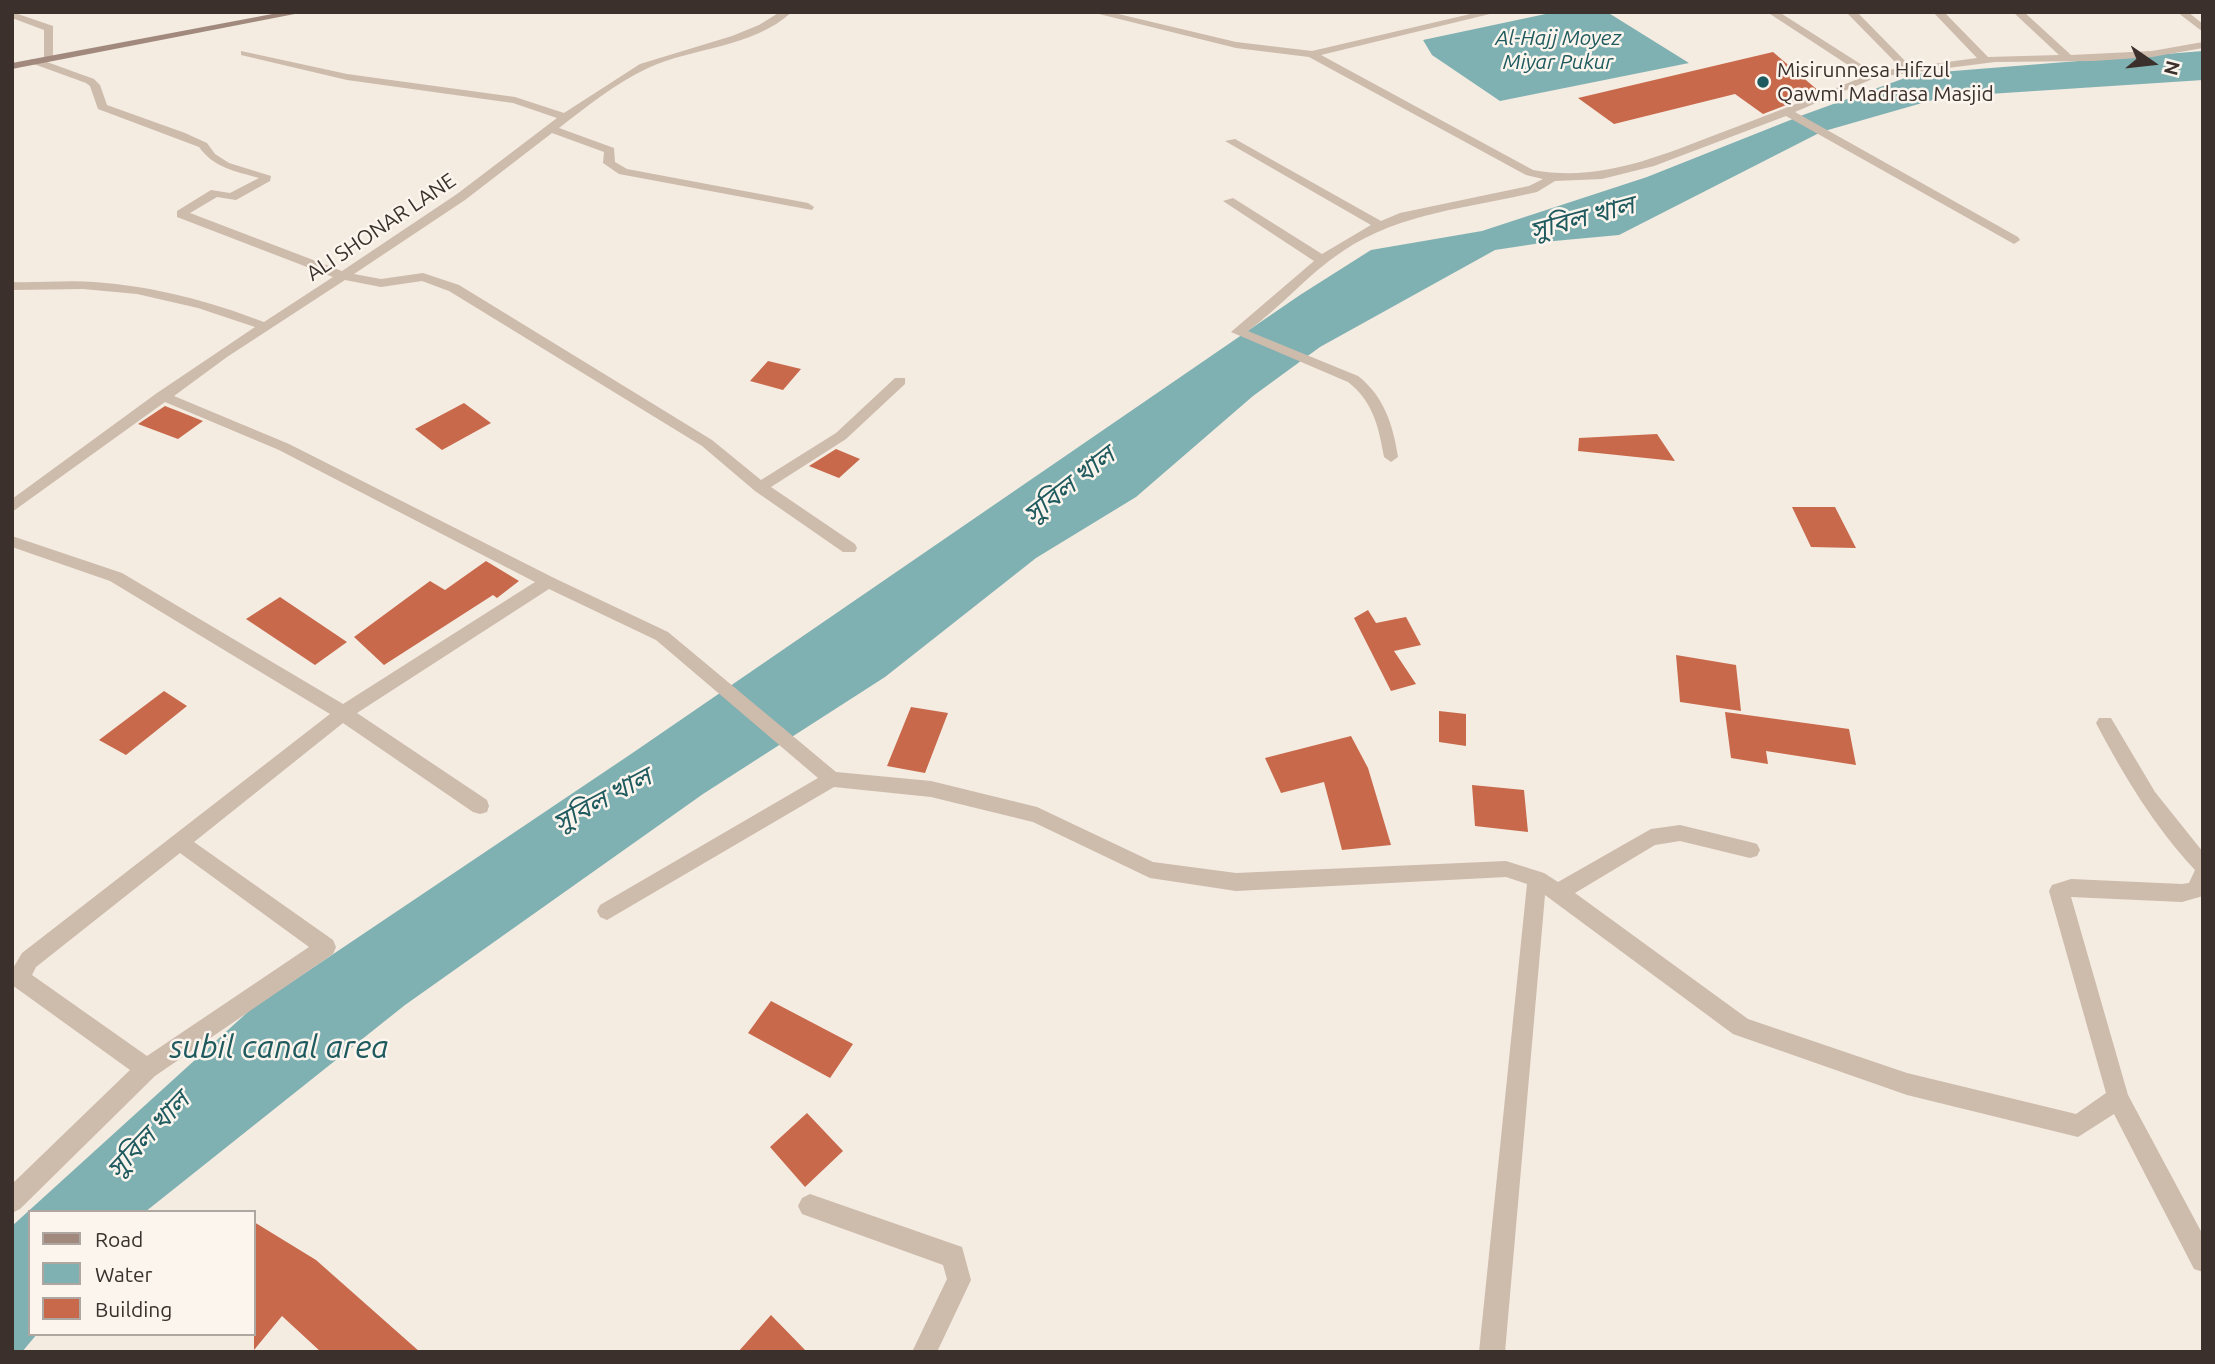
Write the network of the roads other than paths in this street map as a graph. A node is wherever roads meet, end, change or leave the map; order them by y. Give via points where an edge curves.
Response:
1 (300, 12) edge
2 (787, 12) edge
3 (1096, 12) edge
4 (1493, 12) edge
5 (1772, 12) edge
6 (1851, 12) edge
7 (1938, 12) edge
8 (2018, 12) edge
9 (2182, 12) edge
10 (12, 15) edge
11 (265, 15) edge
12 (1465, 15) edge
13 (2203, 29) edge
14 (2203, 45) edge
15 (245, 53) dead end
16 (1312, 54) junction
17 (2068, 58) junction
18 (48, 59) junction
19 (1986, 60) junction
20 (35, 61) junction
21 (12, 66) edge
22 (1907, 68) junction
23 (1871, 75) junction
24 (1787, 113) junction
25 (567, 118) junction
26 (552, 130) junction
27 (1231, 141) dead end
28 (1551, 179) junction
29 (1229, 201) dead end
30 (808, 207) dead end
31 (1380, 225) junction
32 (2014, 240) dead end
33 (1322, 260) junction
34 (342, 276) junction
35 (12, 286) edge
36 (266, 327) junction
37 (900, 381) dead end
38 (162, 396) junction
39 (1391, 457) dead end
40 (760, 487) junction
41 (12, 507) edge
42 (12, 541) edge
43 (849, 548) dead end
44 (548, 582) junction
45 (343, 713) junction
46 (2105, 723) dead end
47 (832, 779) junction
48 (480, 806) dead end
49 (177, 841) junction
50 (1750, 850) dead end
51 (2203, 865) edge
52 (2203, 875) edge
53 (1537, 880) junction
54 (1558, 893) junction
55 (607, 911) dead end
56 (147, 1069) junction
57 (2118, 1098) junction
58 (12, 1201) edge
59 (810, 1206) dead end
60 (2203, 1259) edge
61 (924, 1352) edge
62 (1492, 1352) edge

1 - 11 main road
2 - 25 street, ALI SHONAR LANE via 736,38 644,66
3 - 16 street via 1236,45
4 - 12 street
5 - 23 street
6 - 22 street
7 - 19 street
8 - 17 street
9 - 13 street
10 - 18 street via 49,28
11 - 18 main road
12 - 16 street
14 - 17 street via 2152,54
15 - 25 street via 347,77 515,100
16 - 28 street via 1530,173
17 - 19 street
18 - 20 main road
19 - 22 street
20 - 21 main road
20 - 34 street via 90,80 102,107 192,140 226,164 265,176 232,197 215,193 181,214
22 - 23 street
23 - 24 street
24 - 28 street via 1630,170
24 - 32 street
25 - 26 street, ALI SHONAR LANE
26 - 30 street via 610,150 609,163 623,172
26 - 34 street, ALI SHONAR LANE
27 - 31 street
28 - 31 street via 1533,189
29 - 33 street
31 - 33 street
33 - 39 street via 1267,312 1238,332 1365,387 1386,425
34 - 36 street, ALI SHONAR LANE
34 - 40 street via 381,284 423,277 454,288 707,443
35 - 36 street via 94,286 172,296
36 - 38 street, ALI SHONAR LANE
37 - 40 street via 841,436
38 - 41 street, ALI SHONAR LANE
38 - 44 street via 284,447
40 - 43 street
42 - 45 street via 116,577
44 - 45 street
44 - 47 street via 662,636
45 - 48 street
45 - 49 street
46 - 51 street via 2177,840
47 - 53 street via 931,789 1037,815 1150,870 1249,882 1506,869
47 - 55 street
49 - 56 street via 29,960 19,978
49 - 56 street via 326,947
50 - 54 street via 1680,833 1651,837
52 - 57 street via 2196,890 2182,893 2060,891
53 - 54 street
53 - 62 street
54 - 57 street via 1741,1027 1907,1084 2078,1126
56 - 58 street
57 - 60 street
59 - 61 street via 953,1256 959,1280

